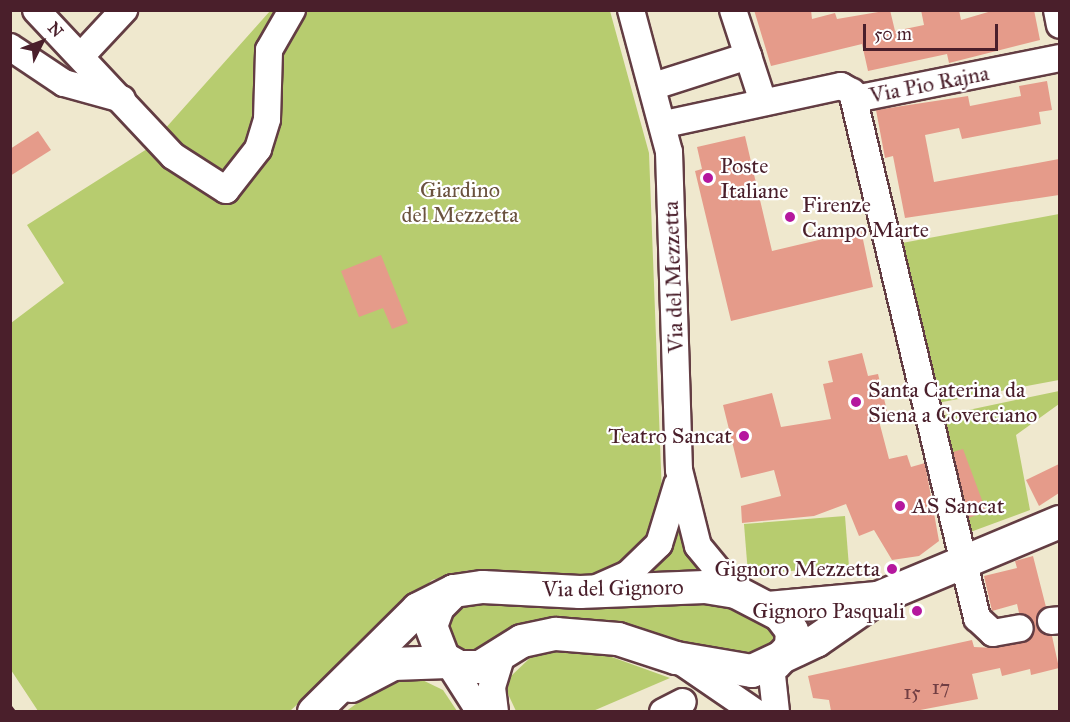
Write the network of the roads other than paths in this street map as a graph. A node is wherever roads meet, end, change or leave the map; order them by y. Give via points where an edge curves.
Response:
1 (36, 10) edge
2 (124, 10) edge
3 (292, 10) edge
4 (630, 10) edge
5 (733, 10) edge
6 (1057, 10) edge
7 (1059, 25) edge
8 (10, 47) edge
9 (82, 55) junction
10 (748, 56) junction
11 (1059, 58) edge
12 (654, 86) junction
13 (122, 99) junction
14 (855, 99) junction
15 (763, 102) junction
16 (665, 124) junction
17 (679, 470) junction
18 (1059, 522) edge
19 (962, 562) junction
20 (454, 591) junction
21 (591, 591) junction
22 (736, 592) junction
23 (878, 598) junction
24 (768, 609) junction
25 (1020, 628) dead end
26 (502, 655) junction
27 (676, 658) junction
28 (448, 662) junction
29 (773, 665) junction
30 (322, 705) edge
31 (480, 711) edge
32 (495, 711) edge
33 (754, 711) edge
34 (776, 711) edge

1 - 9 street
2 - 9 street
3 - 13 street via 269,50 267,119 258,149 226,190 173,156
4 - 12 street, Via del Mezzetta
5 - 10 street
6 - 7 street
8 - 13 street via 64,83
9 - 13 street
10 - 12 street
10 - 15 street
11 - 14 street, Via Pio Rajna
12 - 16 street, Via del Mezzetta
14 - 15 street, Via Pio Rajna via 842,86
14 - 19 street
15 - 16 street, Via Pio Rajna
16 - 17 street, Via del Mezzetta
17 - 21 street, Via del Mezzetta via 669,523 659,544 628,574
17 - 22 street, Via del Mezzetta via 698,546
18 - 19 main road, Via del Gignoro
19 - 23 main road, Via del Gignoro
19 - 25 street via 983,626 999,633
20 - 21 main road, Via del Gignoro
20 - 28 main road via 431,623
20 - 30 main road, Via del Gignoro via 396,626
21 - 22 main road, Via del Gignoro via 705,587
22 - 24 main road, Via del Gignoro
23 - 24 main road, Via del Gignoro
23 - 29 main road, Via del Gignoro
24 - 29 main road, Via del Gignoro via 786,620 793,640
26 - 27 main road, Via del Gignoro via 528,639 556,634 618,639
26 - 28 main road, Via del Gignoro via 471,669
26 - 32 street via 492,687
27 - 29 main road, Via del Gignoro via 745,670
27 - 33 street
28 - 30 main road, Via del Gignoro via 393,664
28 - 31 street
29 - 34 street

